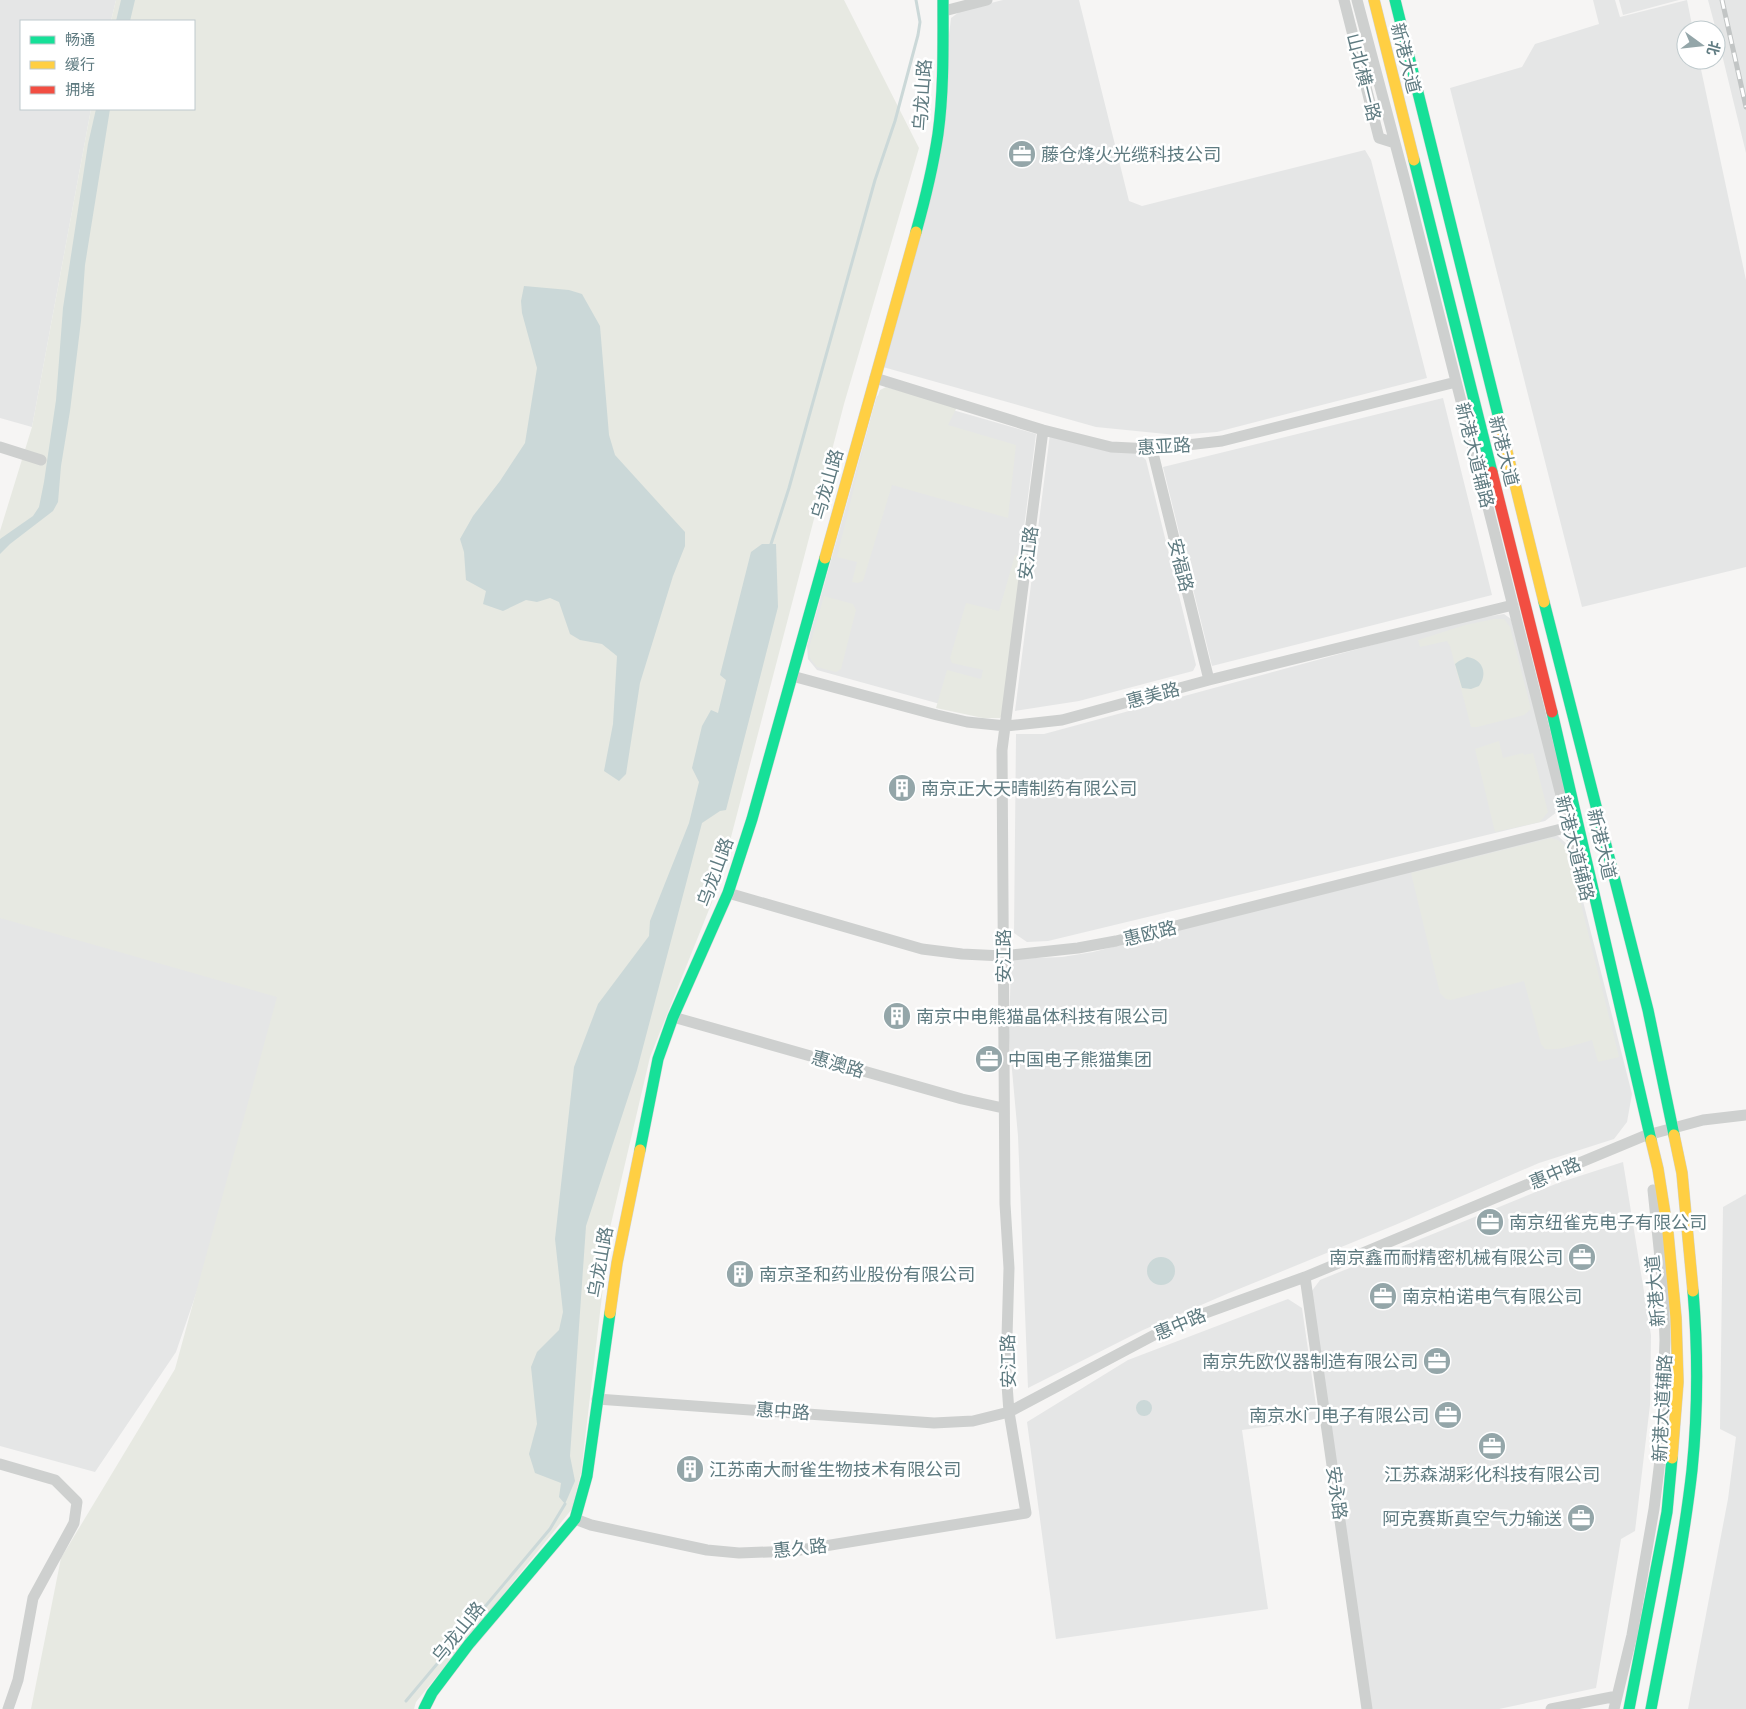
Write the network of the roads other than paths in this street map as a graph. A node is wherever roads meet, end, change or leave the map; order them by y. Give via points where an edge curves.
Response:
1 (987, 0) edge
2 (1344, 0) edge
3 (1357, 0) edge
4 (1374, 0) edge
5 (1395, 0) edge
6 (944, 5) edge
7 (1395, 143) junction
8 (875, 378) junction
9 (1456, 382) junction
10 (1043, 430) junction
11 (0, 447) edge
12 (1152, 449) junction
13 (41, 460) dead end
14 (1513, 605) junction
15 (792, 676) junction
16 (1209, 680) junction
17 (1006, 726) junction
18 (1569, 827) junction
19 (728, 893) junction
20 (1003, 956) junction
21 (673, 1017) junction
22 (1004, 1108) junction
23 (1746, 1115) edge
24 (1673, 1129) junction
25 (1647, 1135) junction
26 (1306, 1277) junction
27 (598, 1399) junction
28 (1010, 1412) junction
29 (0, 1464) edge
30 (1026, 1514) joint
31 (575, 1520) junction
32 (1617, 1696) junction
33 (8, 1709) edge
34 (424, 1709) edge
35 (1367, 1709) edge
36 (1551, 1709) edge
37 (1614, 1709) edge
38 (1629, 1709) edge
39 (1651, 1709) edge

1 - 6 street
2 - 7 street, 山北横一路 via 1379,138
3 - 7 street, 新港大道辅路
4 - 25 main road, 新港大道 via 1553,714
5 - 24 main road, 新港大道 via 1648,1010
6 - 8 main road, 乌龙山路 via 938,134 925,199
7 - 9 street, 新港大道辅路
8 - 10 street, 惠亚路
8 - 15 main road, 乌龙山路
9 - 12 street, 惠亚路 via 1222,441
9 - 14 street, 新港大道辅路
10 - 12 street, 惠亚路 via 1111,447
10 - 17 street, 安江路
11 - 13 street
12 - 16 street, 安福路
14 - 16 street, 惠美路
14 - 18 street, 新港大道辅路
15 - 17 street, 惠美路 via 936,715
15 - 19 main road, 乌龙山路
16 - 17 street, 惠美路 via 1062,720
17 - 20 street, 安江路 via 1002,750
18 - 20 street, 惠欧路 via 1116,941
18 - 25 street, 新港大道辅路
19 - 20 street, 惠欧路 via 922,949
19 - 21 main road, 乌龙山路
20 - 22 street, 安江路
21 - 22 street, 惠澳路
21 - 27 main road, 乌龙山路 via 658,1059 620,1244
22 - 28 street, 安江路 via 1009,1268 1006,1371
23 - 24 street, 惠中路 via 1703,1120
24 - 25 street, 惠中路
24 - 39 main road, 新港大道 via 1688,1228 1696,1324 1697,1390 1692,1468 1682,1542
25 - 26 street, 惠中路
25 - 32 street, 新港大道辅路 via 1663,1287 1664,1397 1654,1509 1632,1635
25 - 38 main road, 新港大道 via 1658,1169 1668,1233 1678,1382 1667,1512
26 - 28 street, 惠中路 via 1175,1324
26 - 35 street, 安永路
27 - 28 street, 惠中路 via 934,1422 974,1421
27 - 31 main road, 乌龙山路 via 586,1476
28 - 30 street, 安江路
29 - 33 street via 55,1480 77,1502 74,1522 33,1598 18,1680
30 - 31 street, 惠久路 via 794,1551 738,1553 708,1550
31 - 34 main road, 乌龙山路 via 470,1644 432,1693
32 - 36 street
32 - 37 street, 新港大道辅路

